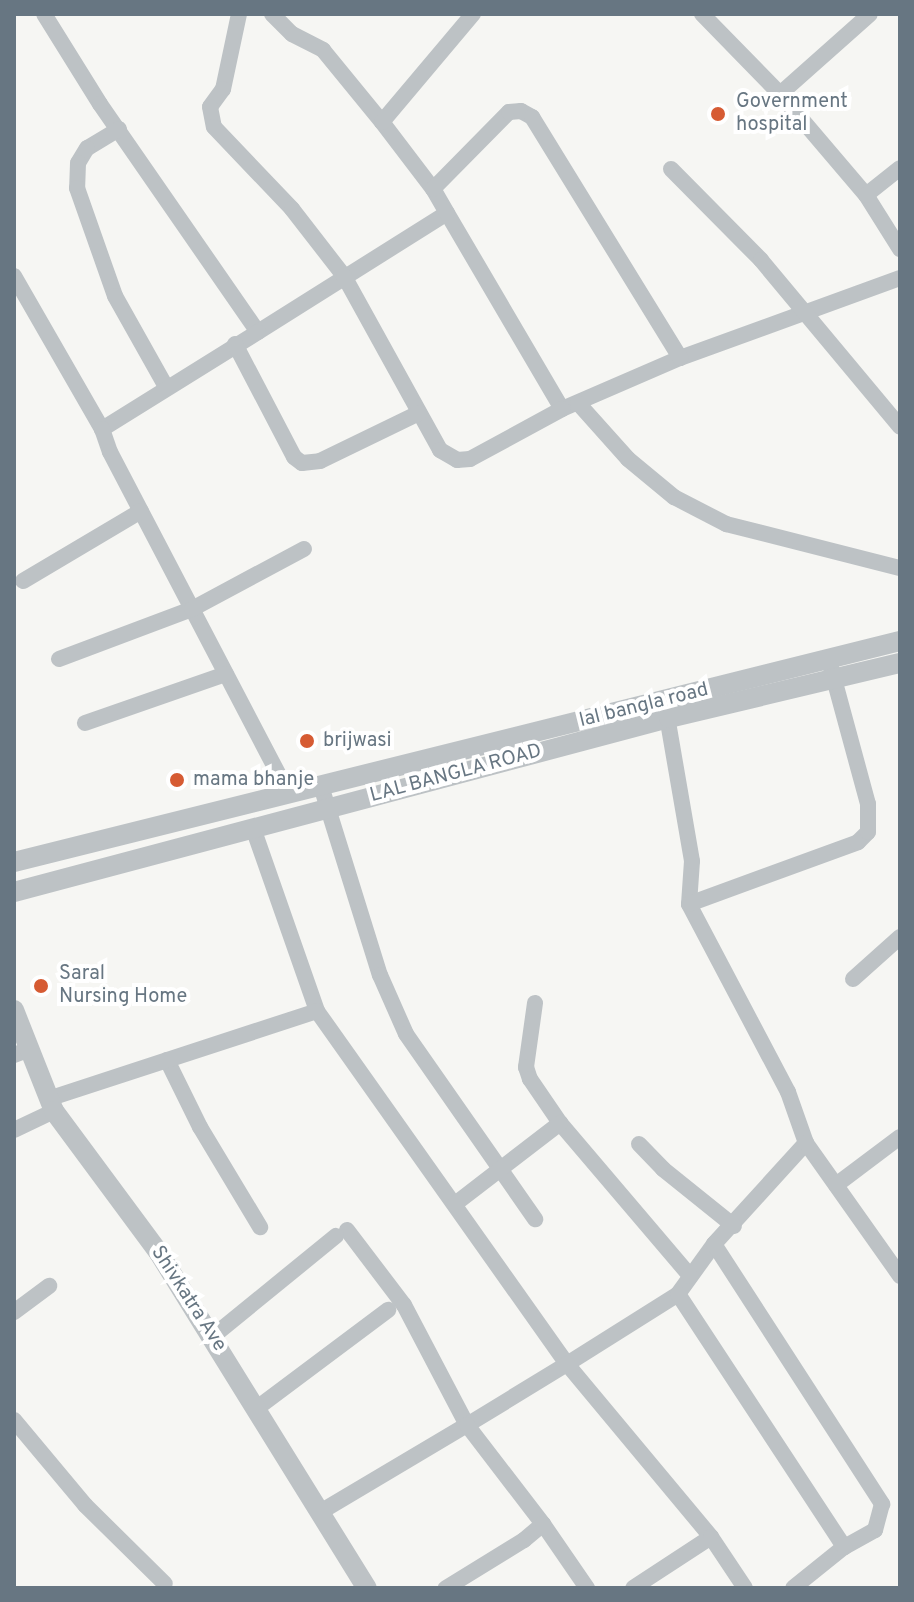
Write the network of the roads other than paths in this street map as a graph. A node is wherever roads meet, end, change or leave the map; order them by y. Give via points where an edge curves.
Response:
1 (44, 14) edge
2 (239, 14) edge
3 (272, 14) edge
4 (473, 14) edge
5 (702, 14) edge
6 (870, 14) edge
7 (780, 94) junction
8 (382, 122) junction
9 (119, 129) junction
10 (900, 168) edge
11 (671, 169) dead end
12 (433, 189) junction
13 (866, 195) junction
14 (447, 213) junction
15 (900, 249) edge
16 (14, 276) edge
17 (344, 276) junction
18 (900, 278) edge
19 (805, 312) junction
20 (258, 332) junction
21 (235, 344) junction
22 (680, 358) junction
23 (166, 387) junction
24 (570, 406) junction
25 (419, 413) junction
26 (900, 427) edge
27 (102, 429) junction
28 (141, 511) junction
29 (304, 549) dead end
30 (900, 568) edge
31 (23, 581) dead end
32 (192, 609) junction
33 (900, 641) edge
34 (59, 659) dead end
35 (900, 663) edge
36 (831, 668) junction
37 (226, 674) junction
38 (666, 710) junction
39 (85, 723) dead end
40 (556, 738) junction
41 (321, 786) junction
42 (289, 794) junction
43 (329, 808) junction
44 (253, 828) junction
45 (14, 862) edge
46 (14, 892) edge
47 (689, 904) junction
48 (900, 937) edge
49 (853, 979) dead end
50 (535, 1003) dead end
51 (14, 1010) edge
52 (317, 1011) junction
53 (22, 1052) edge
54 (167, 1060) junction
55 (52, 1105) junction
56 (560, 1123) junction
57 (14, 1130) edge
58 (900, 1137) edge
59 (806, 1143) junction
60 (639, 1144) dead end
61 (499, 1169) junction
62 (836, 1185) junction
63 (455, 1204) junction
64 (535, 1219) dead end
65 (734, 1226) junction
66 (260, 1227) dead end
67 (714, 1244) junction
68 (690, 1276) junction
69 (900, 1276) edge
70 (49, 1286) dead end
71 (678, 1294) junction
72 (388, 1310) dead end
73 (14, 1312) edge
74 (212, 1337) junction
75 (567, 1364) junction
76 (257, 1408) junction
77 (14, 1420) edge
78 (467, 1425) junction
79 (322, 1511) junction
80 (543, 1524) junction
81 (711, 1537) junction
82 (844, 1547) junction
83 (164, 1587) edge
84 (367, 1588) edge
85 (446, 1588) edge
86 (587, 1588) edge
87 (633, 1588) edge
88 (745, 1588) edge
89 (793, 1588) edge

1 - 9 street
2 - 17 street via 223,89 210,107 214,127 292,209
3 - 8 street via 292,34 323,50
4 - 8 street
5 - 7 street
6 - 7 street
7 - 13 street
8 - 12 street
9 - 20 street
9 - 23 street via 87,148 78,163 77,188 115,296
10 - 13 street
11 - 19 street
12 - 14 street
12 - 22 street via 509,112 532,117
13 - 15 street
14 - 17 street
14 - 24 street
16 - 27 street
17 - 20 street
17 - 25 street
18 - 19 street
19 - 22 street
19 - 26 street
20 - 21 street
21 - 23 street
21 - 25 street via 294,457 302,463 320,461
22 - 24 street
23 - 27 street
24 - 25 street via 470,459 457,460 440,450
24 - 30 street via 674,497 726,524
27 - 28 street
28 - 31 street
28 - 32 street
29 - 32 street
32 - 34 street
32 - 37 street
33 - 36 street, lal bangla road
35 - 36 street
36 - 38 street, lal bangla road
36 - 47 street via 868,804 868,832 858,842
37 - 39 street
37 - 42 street
38 - 40 street, lal bangla road
38 - 47 street via 692,861
40 - 41 street, lal bangla road
40 - 43 street, LAL BANGLA ROAD
41 - 42 street, lal bangla road
41 - 43 street
42 - 45 street, lal bangla road
43 - 44 street, LAL BANGLA ROAD
43 - 61 street via 380,975 406,1034
44 - 46 street, LAL BANGLA ROAD
44 - 52 street
47 - 59 street via 788,1092
48 - 49 street
50 - 56 street via 526,1067
51 - 53 street, Shivkatra Ave
52 - 54 street
52 - 63 street
53 - 55 street, Shivkatra Ave
54 - 55 street
54 - 66 street
55 - 57 street
55 - 74 street, Shivkatra Ave via 159,1253
56 - 61 street
56 - 68 street
58 - 62 street
59 - 62 street
59 - 65 street
60 - 65 street
61 - 63 street
61 - 64 street
62 - 69 street
63 - 75 street
65 - 67 street
67 - 68 street
67 - 82 street via 882,1504 875,1530
68 - 71 street
70 - 73 street
71 - 75 street
71 - 82 street
72 - 76 street
74 - 76 street, Shivkatra Ave
74 - 78 street via 341,1233 404,1305
75 - 78 street
75 - 81 street
76 - 79 street, Shivkatra Ave
77 - 83 street
78 - 79 street
78 - 80 street
79 - 84 street, Shivkatra Ave
80 - 85 street
80 - 86 street
81 - 87 street
81 - 88 street
82 - 89 street

